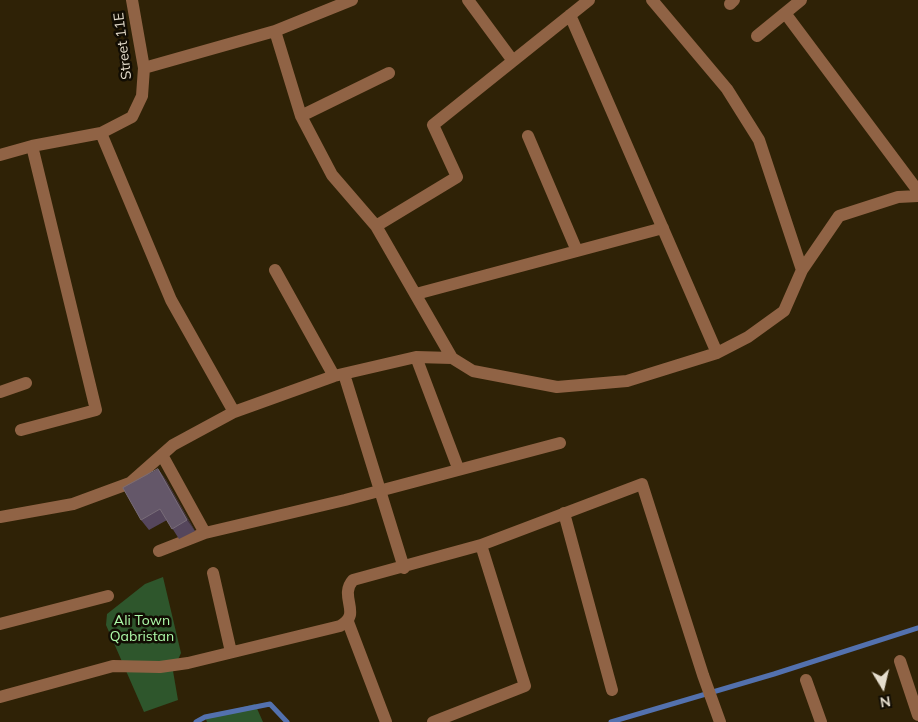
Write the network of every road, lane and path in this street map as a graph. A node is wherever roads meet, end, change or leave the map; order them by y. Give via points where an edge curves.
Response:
1 (132, 0) edge
2 (352, 0) edge
3 (468, 0) edge
4 (589, 0) edge
5 (652, 0) edge
6 (801, 0) edge
7 (785, 13) junction
8 (570, 15) junction
9 (275, 31) junction
10 (757, 36) dead end
11 (513, 61) junction
12 (144, 68) junction
13 (389, 73) dead end
14 (301, 116) junction
15 (101, 134) junction
16 (528, 136) dead end
17 (32, 146) junction
18 (0, 155) edge
19 (918, 190) edge
20 (918, 196) edge
21 (376, 226) junction
22 (663, 228) junction
23 (576, 251) junction
24 (275, 270) dead end
25 (802, 270) junction
26 (416, 294) junction
27 (717, 353) junction
28 (416, 357) junction
29 (452, 358) junction
30 (339, 375) junction
31 (26, 383) dead end
32 (0, 392) edge
33 (234, 412) junction
34 (21, 430) dead end
35 (560, 443) dead end
36 (162, 455) junction
37 (458, 468) junction
38 (381, 490) junction
39 (564, 513) junction
40 (0, 517) edge
41 (205, 533) junction
42 (481, 545) junction
43 (159, 551) dead end
44 (404, 568) junction
45 (213, 573) dead end
46 (108, 596) dead end
47 (348, 622) junction
48 (0, 624) edge
49 (231, 652) junction
50 (900, 661) dead end
51 (806, 680) dead end
52 (612, 690) dead end
53 (0, 697) edge
54 (918, 715) edge
55 (386, 722) edge
56 (433, 722) edge
57 (720, 722) edge
58 (821, 722) edge

1 - 12 street, Street 11E
2 - 9 street
3 - 11 street
4 - 8 street
5 - 25 street via 727,89 759,140
6 - 7 street
7 - 10 street
7 - 19 street
8 - 11 street
8 - 22 street
9 - 12 street
9 - 14 street
11 - 21 street via 433,125 457,177
12 - 15 street, Street 11E via 142,96 132,117
13 - 14 street
14 - 21 street via 332,175
15 - 17 street
15 - 33 street via 171,300
16 - 23 street
17 - 18 street
17 - 34 street via 96,410
20 - 25 street via 898,197 839,216
21 - 26 street
22 - 23 street
22 - 27 street
23 - 26 street
24 - 30 street
25 - 27 street via 784,311
26 - 29 street
27 - 29 street via 626,381 557,387 473,371
28 - 29 street
28 - 30 street
28 - 37 street
30 - 33 street
30 - 38 street
31 - 32 street
33 - 36 street via 173,445
35 - 37 street
36 - 40 street via 130,483 73,504
36 - 41 street
37 - 38 street
38 - 41 street
38 - 44 street
39 - 42 street
39 - 52 street
39 - 57 street via 642,484
41 - 43 street
42 - 44 street
42 - 56 street via 525,686
44 - 47 street via 353,580 348,585 351,615
45 - 49 street
46 - 48 street
47 - 49 street
47 - 55 street
49 - 53 street via 160,667 113,666
50 - 54 street
51 - 58 street

